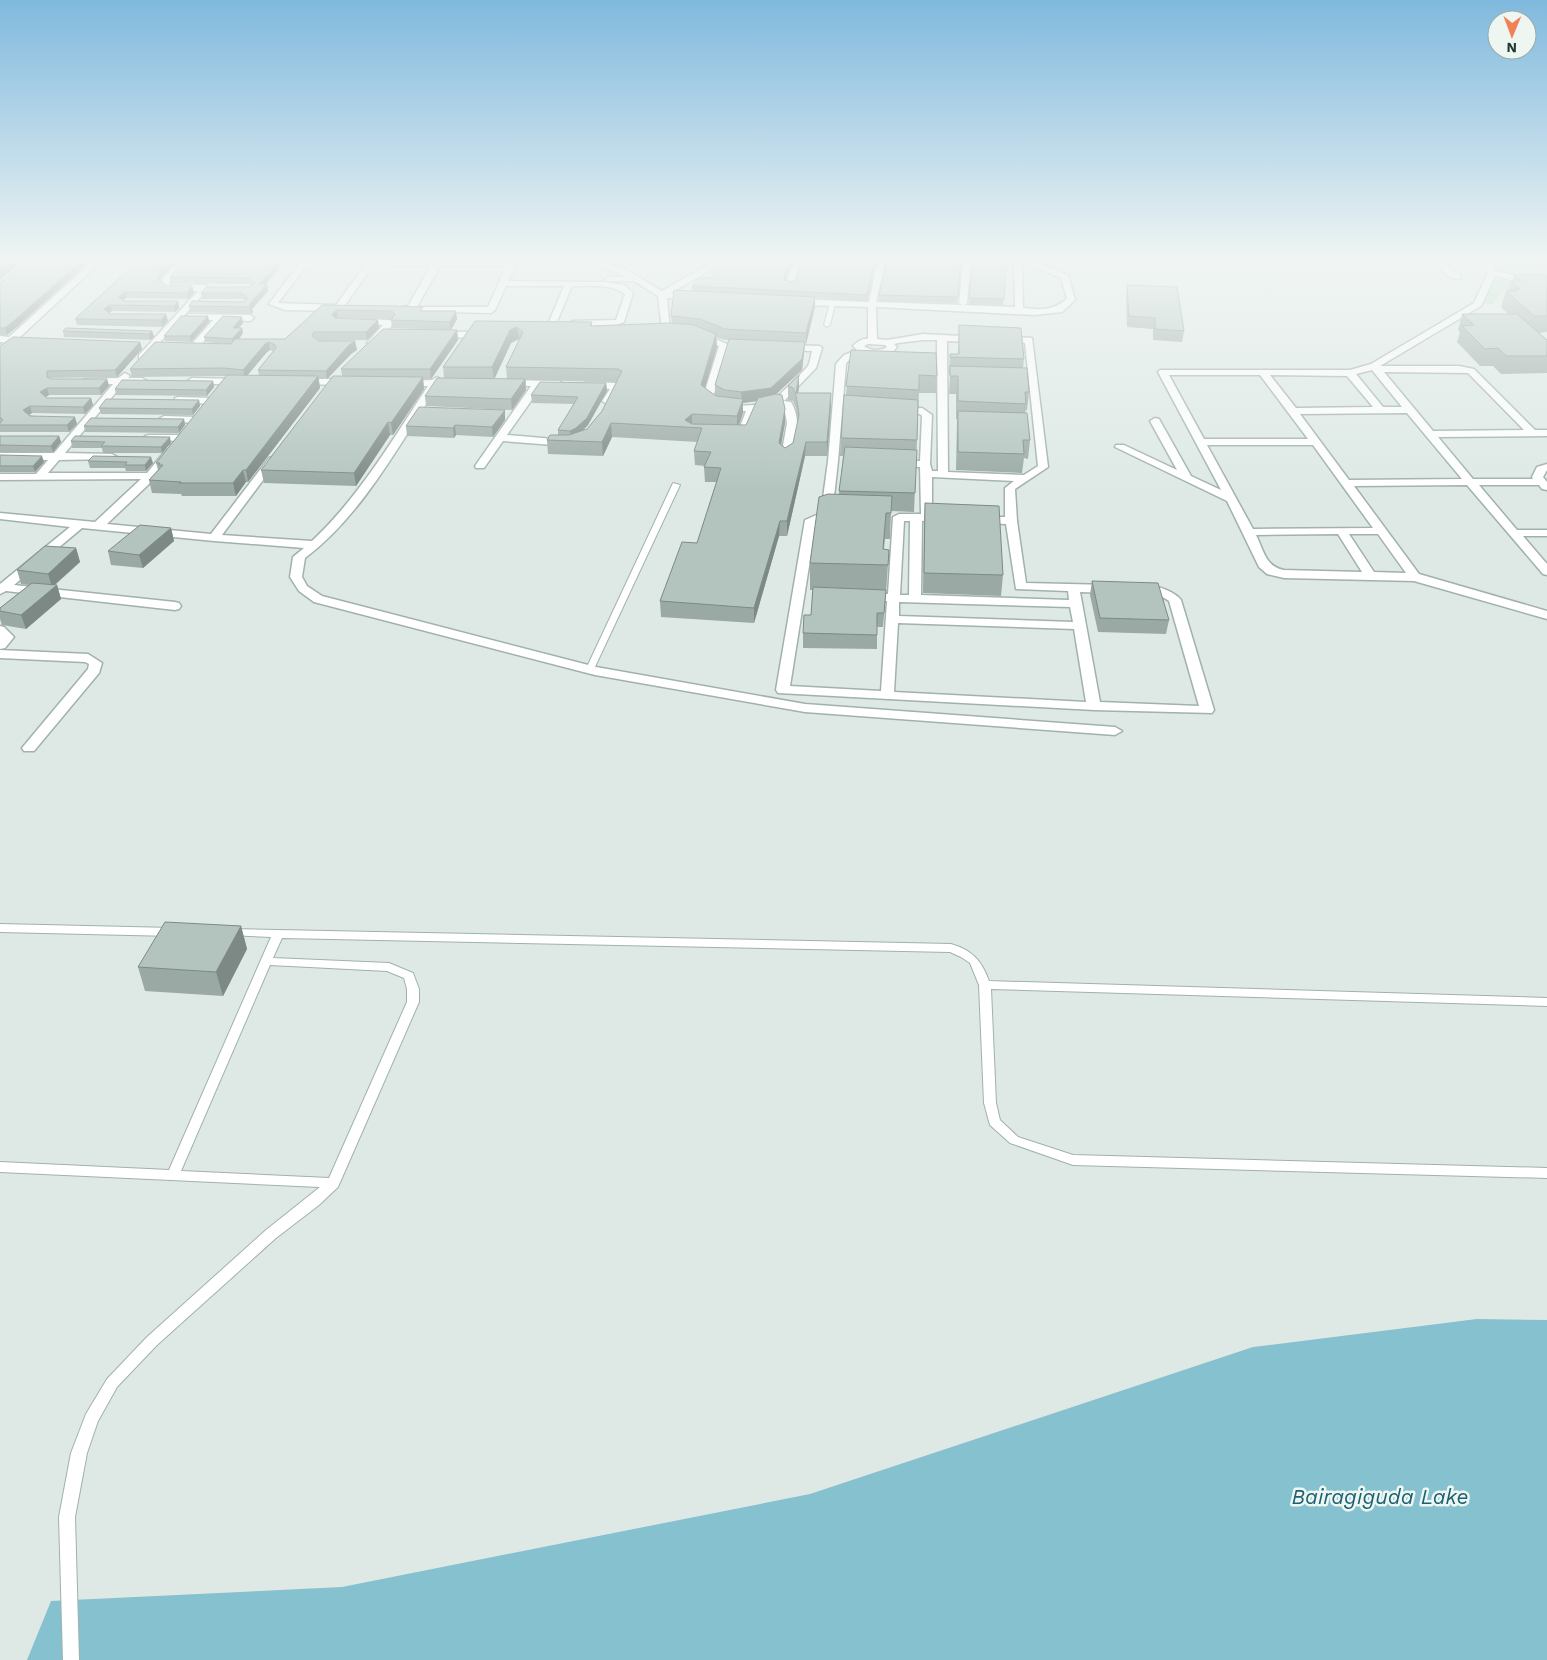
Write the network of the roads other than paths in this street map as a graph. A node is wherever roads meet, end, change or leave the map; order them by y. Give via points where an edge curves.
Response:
1 (15, 336) edge
2 (157, 336) edge
3 (203, 336) edge
4 (381, 336) edge
5 (704, 336) edge
6 (819, 336) dead end
7 (873, 336) edge
8 (1426, 336) edge
9 (0, 339) edge
10 (942, 339) junction
11 (11, 340) junction
12 (39, 341) edge
13 (873, 341) junction
14 (888, 343) junction
15 (148, 346) junction
16 (169, 346) edge
17 (366, 346) edge
18 (194, 347) edge
19 (780, 347) edge
20 (817, 348) junction
21 (0, 350) edge
22 (863, 351) junction
23 (1376, 368) junction
24 (344, 370) edge
25 (1263, 372) junction
26 (1350, 373) junction
27 (503, 376) dead end
28 (438, 379) junction
29 (73, 381) edge
30 (120, 381) junction
31 (149, 381) edge
32 (178, 381) edge
33 (226, 381) junction
34 (250, 382) edge
35 (286, 382) edge
36 (360, 382) edge
37 (398, 383) edge
38 (462, 383) edge
39 (538, 384) junction
40 (329, 386) junction
41 (163, 400) edge
42 (212, 400) junction
43 (776, 403) junction
44 (754, 408) junction
45 (602, 410) edge
46 (884, 410) edge
47 (1380, 410) junction
48 (1410, 410) junction
49 (1293, 411) junction
50 (158, 419) edge
51 (197, 420) junction
52 (1155, 421) dead end
53 (1532, 433) junction
54 (1547, 433) edge
55 (722, 434) edge
56 (1430, 434) junction
57 (55, 437) edge
58 (78, 437) junction
59 (143, 438) edge
60 (183, 438) junction
61 (500, 438) junction
62 (576, 442) edge
63 (1202, 442) junction
64 (1316, 442) junction
65 (1120, 447) dead end
66 (279, 452) edge
67 (0, 456) edge
68 (58, 456) junction
69 (126, 457) edge
70 (786, 457) edge
71 (888, 463) edge
72 (480, 466) dead end
73 (1547, 467) edge
74 (926, 469) junction
75 (943, 475) junction
76 (40, 476) junction
77 (150, 476) junction
78 (0, 477) edge
79 (1027, 478) junction
80 (1187, 478) junction
81 (1470, 482) junction
82 (1346, 483) junction
83 (676, 485) dead end
84 (1544, 485) edge
85 (1231, 498) junction
86 (0, 516) edge
87 (926, 518) junction
88 (973, 520) edge
89 (1011, 521) junction
90 (79, 525) junction
91 (98, 526) junction
92 (1341, 531) junction
93 (1381, 531) junction
94 (1249, 532) junction
95 (1514, 533) junction
96 (1547, 533) edge
97 (214, 538) junction
98 (315, 545) junction
99 (1547, 571) edge
100 (1370, 576) junction
101 (1415, 577) junction
102 (1073, 588) junction
103 (2, 589) edge
104 (856, 597) edge
105 (894, 598) junction
106 (915, 598) junction
107 (1076, 604) junction
108 (175, 606) dead end
109 (1547, 615) edge
110 (892, 619) junction
111 (1081, 626) junction
112 (0, 630) edge
113 (0, 645) edge
114 (0, 654) edge
115 (590, 670) junction
116 (888, 696) junction
117 (958, 699) junction
118 (1094, 706) junction
119 (900, 715) junction
120 (1115, 731) dead end
121 (28, 748) dead end
122 (0, 928) edge
123 (180, 932) edge
124 (219, 933) edge
125 (278, 934) junction
126 (267, 961) junction
127 (984, 985) junction
128 (1547, 1002) edge
129 (0, 1167) edge
130 (1547, 1174) edge
131 (173, 1175) junction
132 (333, 1183) junction
133 (71, 1660) edge

1 - 11 street
2 - 15 street
3 - 18 street
4 - 17 street
5 - 44 street via 729,345 708,397 711,402 717,406
6 - 20 street
7 - 13 street
8 - 23 street
9 - 11 street
10 - 14 street via 910,338
10 - 75 street via 948,379
10 - 79 street via 1029,340 1034,427 1043,467
11 - 12 street
11 - 21 street
13 - 14 street
13 - 22 street via 860,343 858,346
14 - 22 street via 892,347 882,353
15 - 16 street
15 - 30 street
19 - 20 street
20 - 43 street via 813,366
22 - 116 street via 843,359 838,461 830,515 811,520 804,595 783,690
23 - 26 street
23 - 48 street
23 - 53 street via 1470,371
24 - 40 street
25 - 26 street
25 - 49 street
25 - 63 street via 1163,372
26 - 47 street
27 - 39 street via 499,383
28 - 37 street
28 - 38 street
28 - 98 street via 421,411 352,506
29 - 30 street
30 - 31 street
30 - 58 street via 89,418
32 - 33 street
33 - 34 street
33 - 42 street
35 - 40 street
36 - 40 street
39 - 45 street via 616,386
39 - 61 street via 511,415
41 - 42 street
42 - 51 street
43 - 44 street
43 - 70 street via 788,404 792,410
44 - 55 street via 742,435
46 - 74 street via 926,413
47 - 48 street
47 - 49 street
48 - 56 street
49 - 64 street
50 - 51 street
51 - 60 street
52 - 80 street
53 - 54 street
53 - 56 street
56 - 81 street
57 - 58 street
58 - 68 street
59 - 60 street
60 - 77 street via 161,457
61 - 62 street
61 - 72 street
63 - 64 street
63 - 85 street
64 - 82 street
65 - 80 street
66 - 97 street
67 - 68 street
68 - 69 street
68 - 76 street
71 - 74 street
73 - 84 street via 1541,469 1537,477
74 - 75 street
74 - 87 street
75 - 79 street
76 - 77 street
76 - 78 street
77 - 91 street
79 - 89 street via 1010,488
80 - 85 street
81 - 82 street
81 - 84 street
81 - 95 street
82 - 93 street
83 - 115 lane
85 - 94 street
86 - 90 street
87 - 105 street via 894,517
87 - 106 street
88 - 89 street
89 - 102 street via 1020,586
90 - 91 street
90 - 103 street
91 - 97 street
92 - 93 street
92 - 94 street
92 - 100 street
93 - 101 street
94 - 100 street via 1264,567 1271,571
95 - 96 street
95 - 99 street
97 - 98 street
98 - 115 street via 299,557 296,577 303,588 318,599
100 - 101 street
101 - 109 street
102 - 107 street
102 - 118 street via 1151,590 1165,592 1175,600 1207,710
103 - 108 street
104 - 105 street
105 - 106 street
105 - 110 street
106 - 107 street
107 - 111 street
110 - 111 street
110 - 116 street
111 - 118 street
112 - 113 street via 8,636
114 - 121 street via 88,658 96,663 94,670
115 - 119 street via 805,708
116 - 117 street
117 - 118 street
117 - 119 street via 955,705 907,704 902,706
119 - 120 street
122 - 123 lane
124 - 125 lane
125 - 126 lane
125 - 127 lane via 951,948 978,963
126 - 131 lane
126 - 132 lane via 389,967 409,976 413,989 413,1002
127 - 128 lane
127 - 130 lane via 990,1103 994,1122 1022,1143 1073,1160
129 - 131 lane
131 - 132 lane
132 - 133 lane via 152,1341 112,1383 91,1419 79,1453 67,1517

